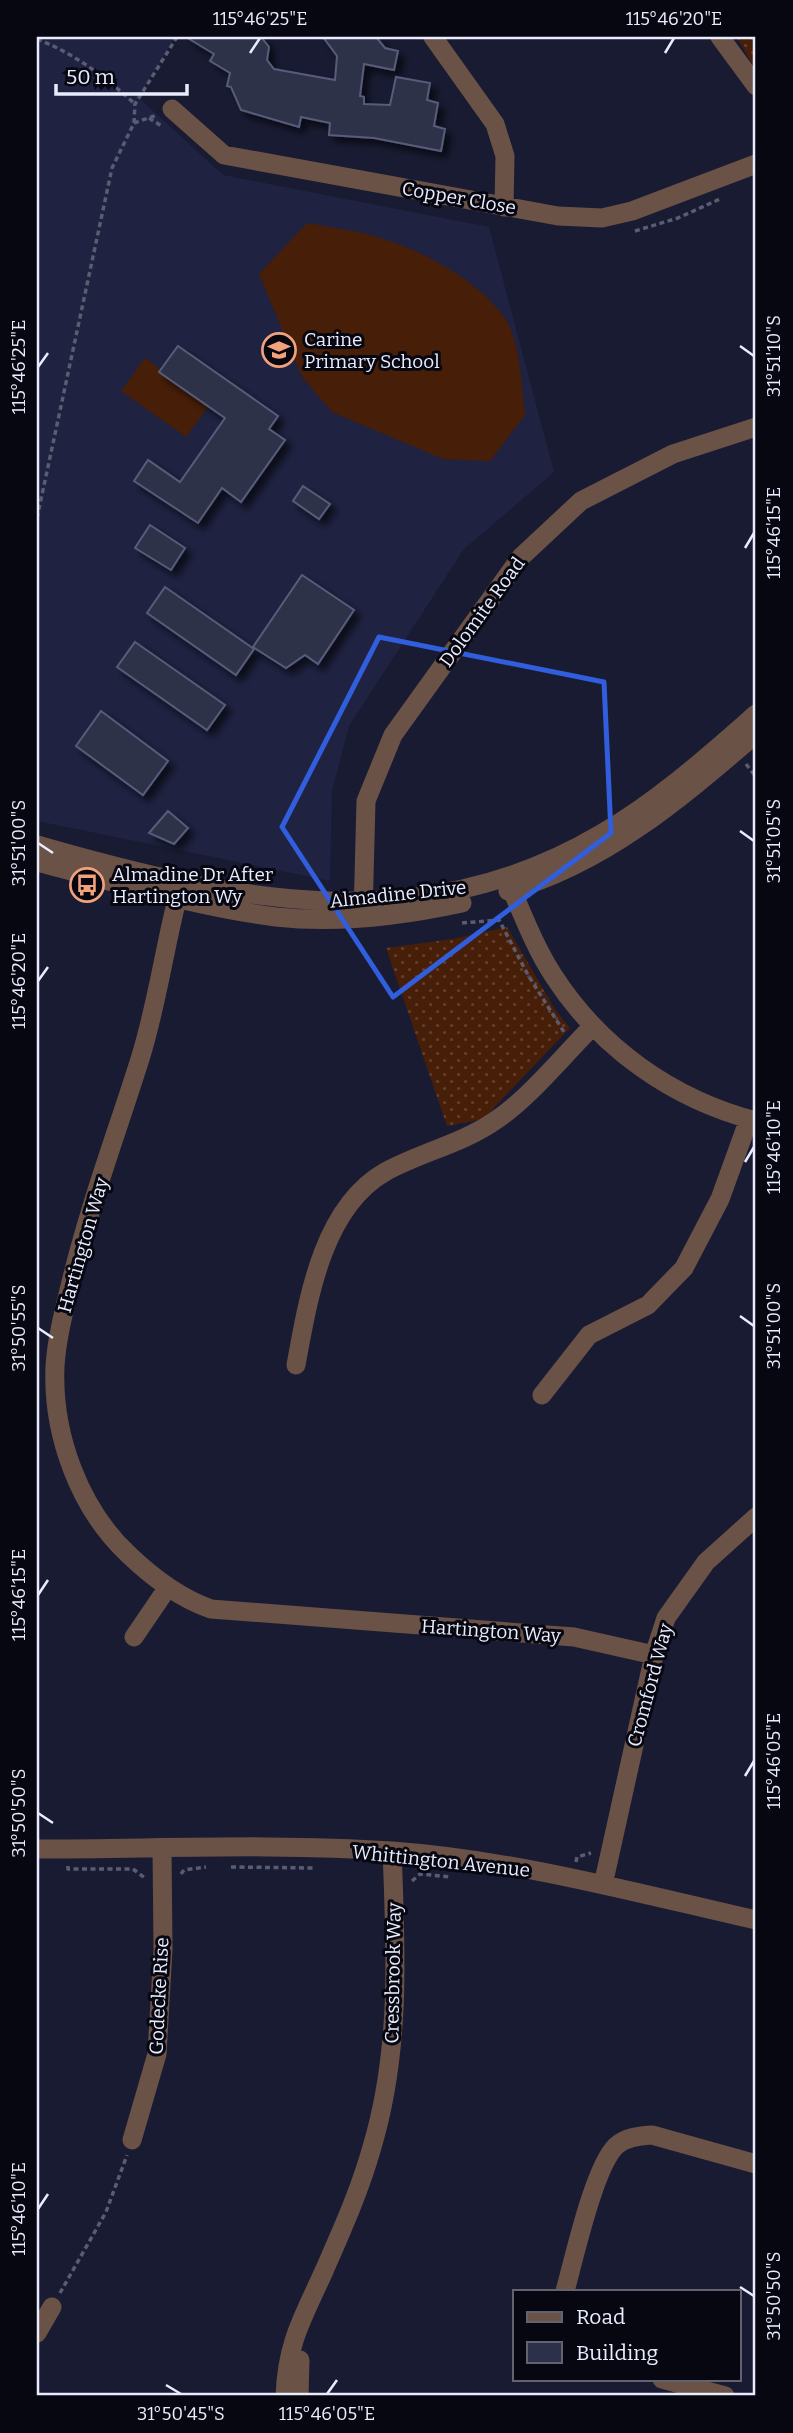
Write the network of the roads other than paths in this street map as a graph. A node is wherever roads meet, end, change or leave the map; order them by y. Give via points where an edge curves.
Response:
1 (433, 37) edge
2 (720, 37) edge
3 (756, 86) edge
4 (172, 109) road end
5 (756, 164) edge
6 (504, 207) junction
7 (756, 427) edge
8 (756, 715) edge
9 (756, 734) edge
10 (37, 845) edge
11 (37, 862) edge
12 (509, 884) junction
13 (179, 891) junction
14 (363, 910) junction
15 (592, 1028) junction
16 (752, 1120) edge
17 (296, 1365) dead end
18 (542, 1395) dead end
19 (756, 1517) edge
20 (168, 1587) junction
21 (134, 1637) dead end
22 (654, 1655) junction
23 (37, 1849) edge
24 (162, 1849) junction
25 (392, 1851) junction
26 (603, 1885) junction
27 (756, 1920) edge
28 (132, 2140) road end
29 (756, 2164) edge
30 (565, 2290) edge
31 (315, 2291) junction
32 (52, 2307) road end
33 (37, 2333) edge
34 (666, 2380) edge
35 (285, 2396) edge
36 (299, 2396) edge
37 (725, 2396) edge

1 - 6 street via 495,124 505,156
2 - 3 street
4 - 6 street, Copper Close via 224,155
5 - 6 street, Copper Close via 602,218
7 - 14 street, Dolomite Road via 673,454 581,501 521,557 393,735 366,801
8 - 12 street, Almadine Drive via 686,776 625,819
9 - 12 street, Almadine Drive via 661,813 604,850
10 - 13 street, Almadine Drive
11 - 13 street, Almadine Drive
12 - 14 street, Almadine Drive via 424,910
12 - 15 street via 551,973
13 - 14 street, Almadine Drive via 278,917
13 - 20 street, Hartington Way via 152,1020 80,1245 55,1367 66,1450 95,1518 114,1542
15 - 16 street via 681,1093
15 - 17 street via 514,1108 479,1132 382,1174 355,1196 317,1272
16 - 18 street via 720,1199 684,1268 648,1305 589,1335
19 - 22 street, Cromford Way via 706,1562 666,1618
20 - 21 street
20 - 22 street, Hartington Way via 189,1601 236,1613 574,1637
22 - 26 street, Cromford Way
23 - 24 street, Whittington Avenue
24 - 25 street, Whittington Avenue
24 - 28 street, Godecke Rise via 154,1879 161,2010 157,2054
25 - 26 street, Whittington Avenue via 508,1864
25 - 31 street, Cressbrook Way via 395,2025 388,2082 351,2211
26 - 27 street, Whittington Avenue
29 - 30 street via 652,2135 616,2146 600,2173
31 - 35 street, Cressbrook Way via 291,2342
31 - 36 street, Cressbrook Way via 301,2347
32 - 33 street
34 - 37 street

